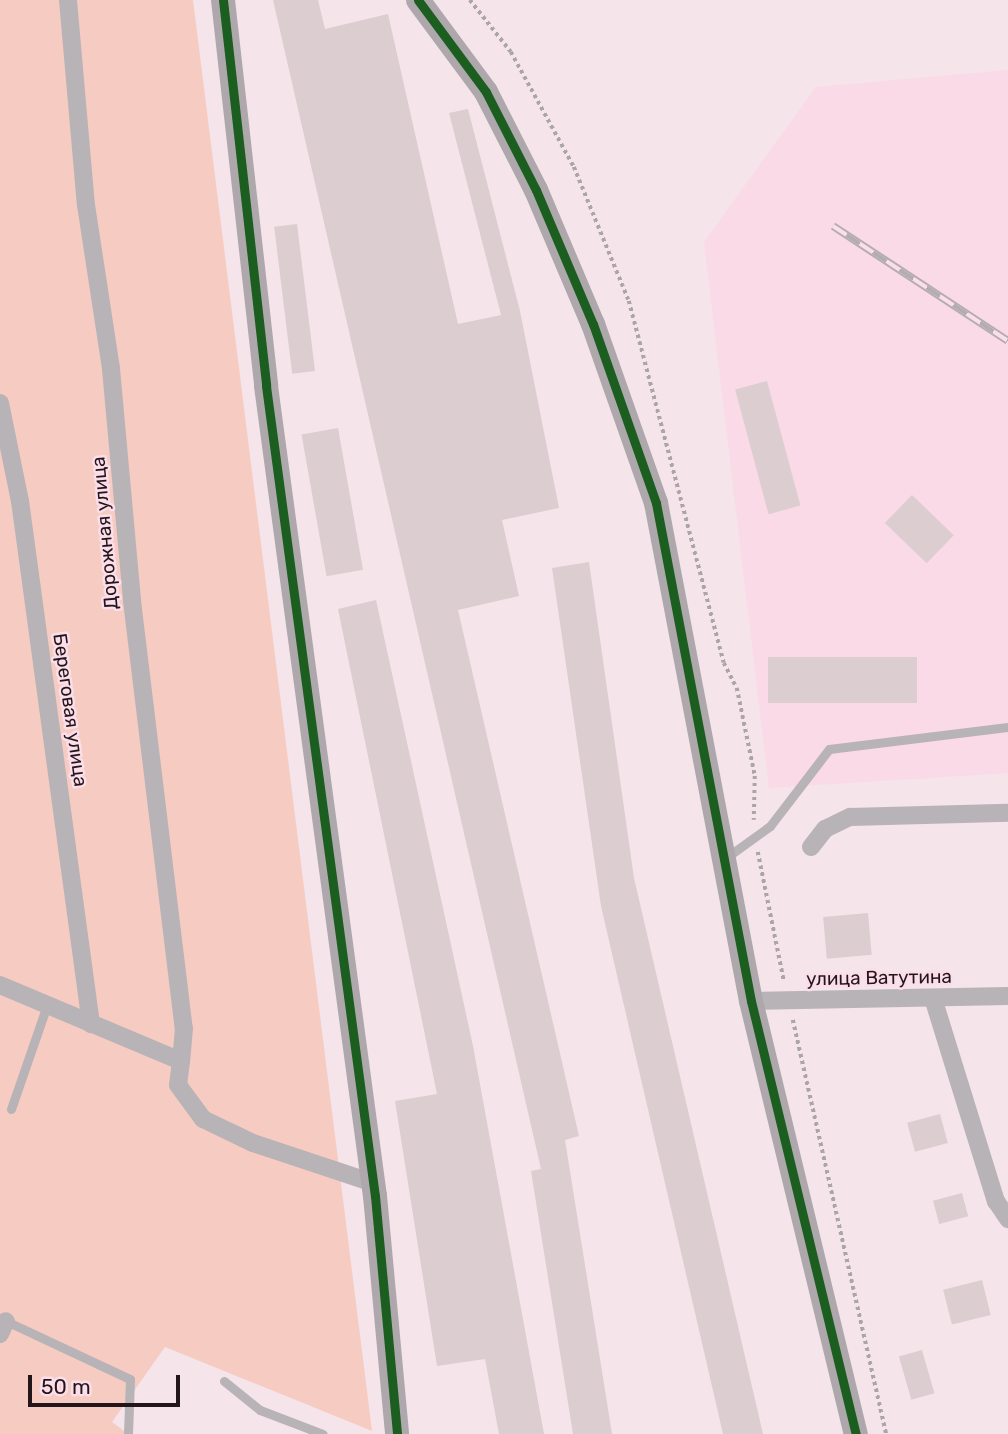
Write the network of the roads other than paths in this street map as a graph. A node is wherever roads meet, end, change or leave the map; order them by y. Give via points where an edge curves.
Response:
1 (68, 0) edge
2 (223, 0) edge
3 (418, 0) edge
4 (0, 402) edge
5 (1008, 727) edge
6 (1008, 813) edge
7 (811, 847) dead end
8 (722, 860) junction
9 (0, 985) edge
10 (1008, 996) edge
11 (933, 998) junction
12 (751, 1001) junction
13 (47, 1005) junction
14 (91, 1024) junction
15 (181, 1062) junction
16 (11, 1109) dead end
17 (373, 1183) junction
18 (1008, 1219) edge
19 (3, 1327) edge
20 (224, 1381) dead end
21 (128, 1434) edge
22 (323, 1434) edge
23 (397, 1434) edge
24 (856, 1434) edge

1 - 15 street, Дорожная улица via 86,205 111,369 132,601 184,1028
2 - 17 street via 266,386
3 - 8 street via 486,92 598,337 656,503
4 - 14 street, Береговая улица via 20,500
5 - 8 lane via 829,749 769,826
6 - 7 street via 850,817 825,829
8 - 12 street
9 - 13 street
10 - 11 street, улица Ватутина
11 - 12 street, улица Ватутина
11 - 18 street via 996,1201
12 - 24 street
13 - 14 street
13 - 16 lane
14 - 15 street
15 - 17 street, Дорожная улица via 178,1085 203,1119 253,1143
17 - 23 street
19 - 21 lane via 130,1379
20 - 22 lane via 260,1410

